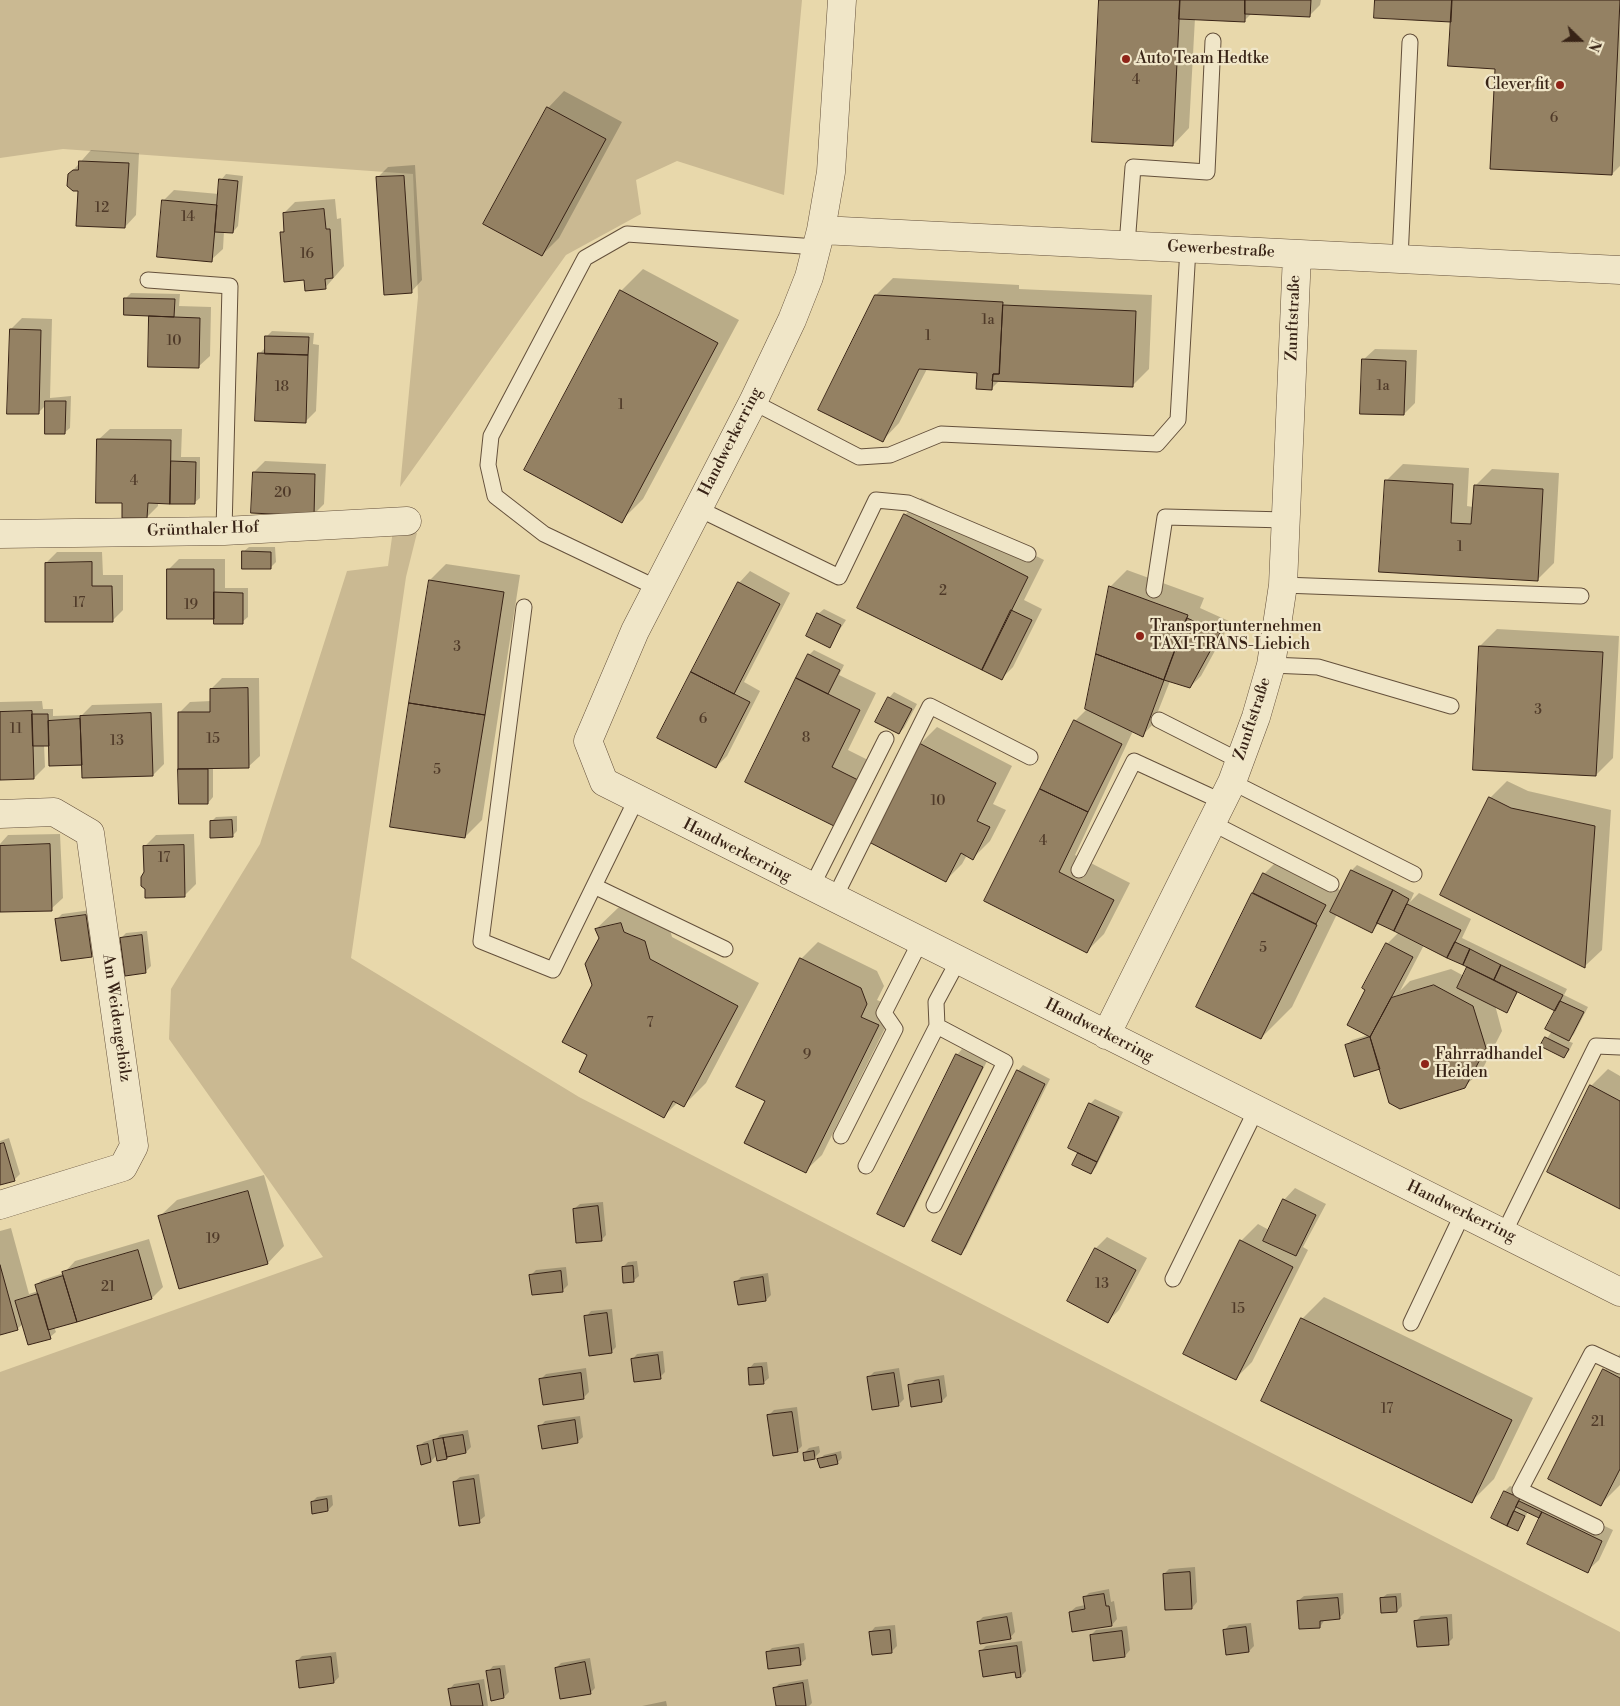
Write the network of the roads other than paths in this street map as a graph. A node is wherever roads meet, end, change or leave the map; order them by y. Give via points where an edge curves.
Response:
1 (842, 0) edge
2 (1213, 41) dead end
3 (1410, 42) dead end
4 (819, 238) junction
5 (1127, 245) junction
6 (1188, 248) junction
7 (1297, 254) junction
8 (1400, 259) junction
9 (1620, 270) edge
10 (148, 280) dead end
11 (753, 402) junction
12 (697, 508) junction
13 (1286, 520) junction
14 (407, 521) dead end
15 (224, 531) junction
16 (0, 534) edge
17 (1028, 554) dead end
18 (1283, 585) junction
19 (657, 588) junction
20 (1154, 590) dead end
21 (1581, 596) dead end
22 (524, 607) dead end
23 (1271, 665) junction
24 (1451, 706) dead end
25 (1159, 720) dead end
26 (886, 739) dead end
27 (1030, 757) dead end
28 (1227, 792) junction
29 (636, 800) junction
30 (0, 814) edge
31 (1079, 870) dead end
32 (1414, 874) dead end
33 (1331, 884) dead end
34 (594, 886) junction
35 (822, 893) junction
36 (920, 942) junction
37 (725, 949) dead end
38 (958, 961) junction
39 (937, 1026) junction
40 (1106, 1035) junction
41 (1620, 1047) edge
42 (1256, 1110) junction
43 (841, 1136) dead end
44 (866, 1166) dead end
45 (0, 1205) edge
46 (934, 1205) dead end
47 (1463, 1213) junction
48 (1504, 1233) junction
49 (1173, 1279) dead end
50 (1620, 1292) edge
51 (1411, 1323) dead end
52 (1620, 1366) edge
53 (1596, 1527) dead end

1 - 4 street, Handwerkerring via 831,172
2 - 5 lane via 1207,172 1133,167
3 - 8 lane
4 - 5 street, Gewerbestraße
4 - 11 street, Handwerkerring via 810,277
4 - 19 lane via 627,234 585,258 491,436 488,466 495,496 544,534
5 - 6 street, Gewerbestraße
6 - 7 street, Gewerbestraße
6 - 11 lane via 1178,420 1157,444 941,434 890,455 859,456
7 - 8 street, Gewerbestraße
7 - 13 street, Zunftstraße
8 - 9 street, Gewerbestraße
10 - 15 lane via 230,286
11 - 12 street, Handwerkerring
12 - 17 lane via 839,577 876,500 908,503
12 - 19 street, Handwerkerring
13 - 18 street, Zunftstraße
13 - 20 lane via 1165,517
14 - 15 street, Grünthaler Hof
15 - 16 street, Grünthaler Hof
18 - 21 lane
18 - 23 street, Zunftstraße
19 - 29 street, Handwerkerring via 588,741 604,782
22 - 34 lane via 481,941 553,970
23 - 24 lane via 1318,667
23 - 28 street, Zunftstraße
25 - 28 lane
26 - 35 lane
27 - 35 lane via 930,706
28 - 31 lane via 1134,761
28 - 32 lane
28 - 33 lane
28 - 40 street, Zunftstraße
29 - 34 lane
29 - 35 street, Handwerkerring
30 - 45 street, Am Weidengehölz via 54,812 90,833 134,1146 123,1167
34 - 37 lane
35 - 36 street, Handwerkerring
36 - 38 street, Handwerkerring
36 - 43 lane via 884,1013 895,1029
38 - 39 lane via 936,1002
38 - 40 street, Handwerkerring
39 - 44 lane
39 - 46 lane via 1005,1062
40 - 42 street, Handwerkerring
41 - 48 lane via 1596,1046
42 - 47 street, Handwerkerring
42 - 49 lane
47 - 48 street, Handwerkerring
47 - 51 lane
48 - 50 street, Handwerkerring
52 - 53 lane via 1592,1353 1520,1490

